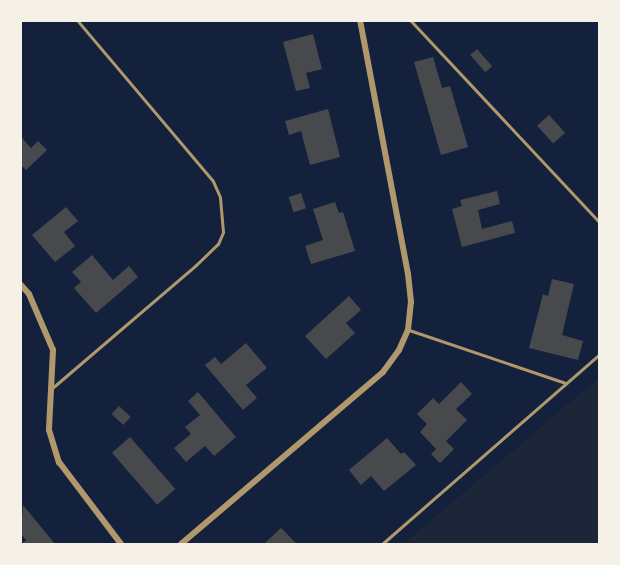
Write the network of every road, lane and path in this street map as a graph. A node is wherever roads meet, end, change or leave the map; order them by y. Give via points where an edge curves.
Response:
1 (78, 21) edge
2 (84, 21) edge
3 (360, 21) edge
4 (411, 21) edge
5 (82, 26) junction
6 (599, 222) edge
7 (21, 285) edge
8 (408, 330) junction
9 (599, 355) edge
10 (566, 383) junction
11 (51, 390) junction
12 (119, 543) edge
13 (183, 543) edge
14 (382, 544) edge

1 - 5 lane
2 - 5 lane
3 - 8 street via 408,274
4 - 6 lane
5 - 11 lane via 213,181 220,197 224,232 218,244 196,265
7 - 11 street via 29,294 53,350
8 - 10 lane
8 - 13 street via 383,372
9 - 10 lane
10 - 14 lane
11 - 12 street via 49,430 59,462

